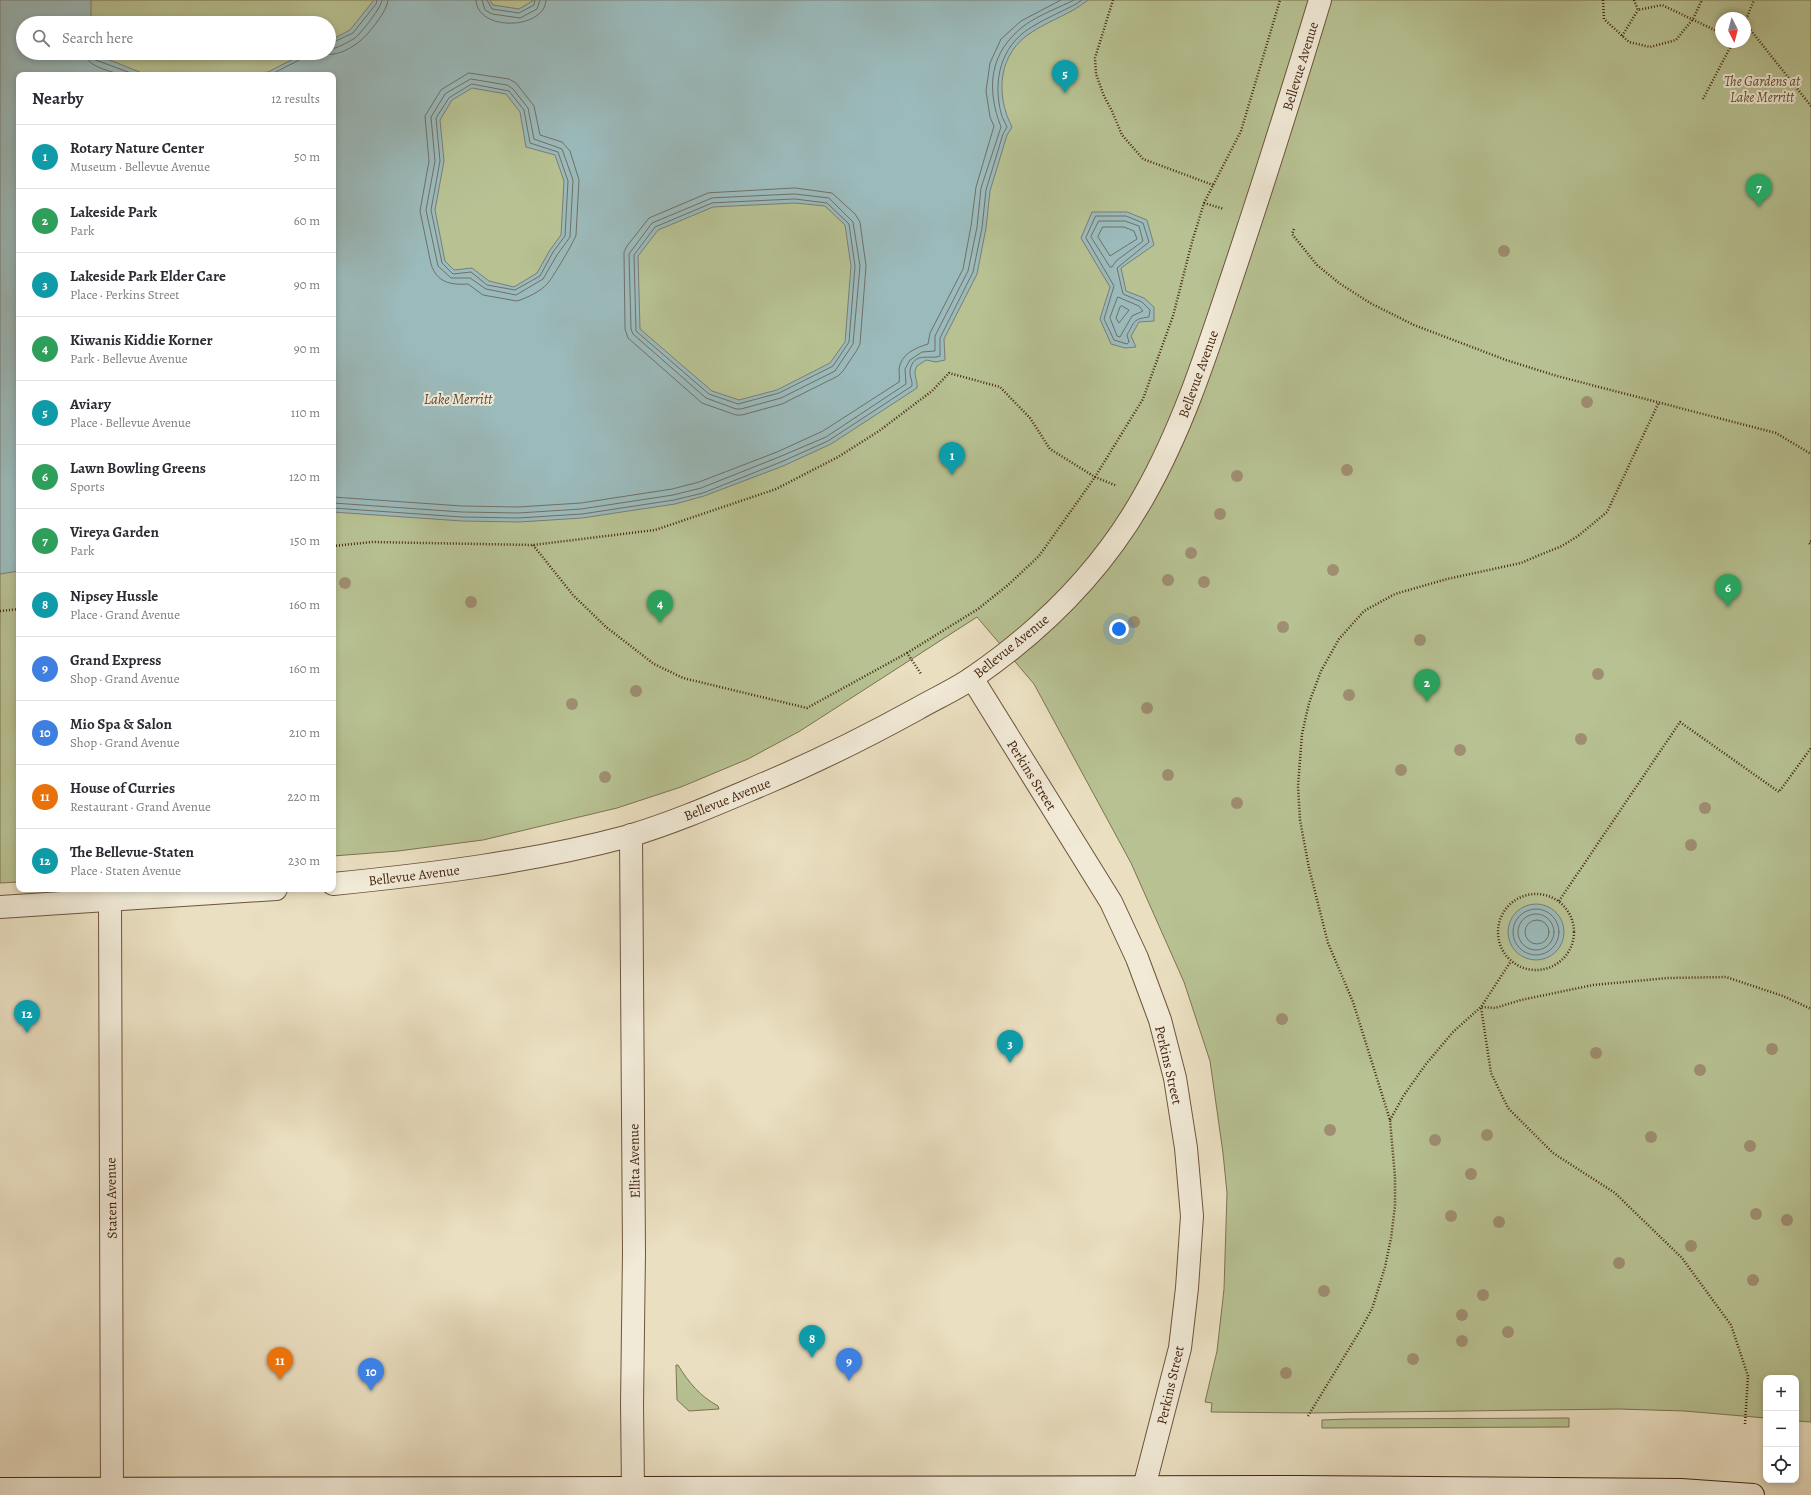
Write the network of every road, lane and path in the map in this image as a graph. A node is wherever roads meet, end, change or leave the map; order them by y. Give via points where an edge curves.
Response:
1 (1113, 0) edge
2 (1280, 0) edge
3 (1320, 0) edge
4 (1603, 0) edge
5 (1634, 0) edge
6 (1661, 0) edge
7 (1700, 0) edge
8 (1754, 0) edge
9 (1662, 5) junction
10 (1638, 10) junction
11 (1749, 12) edge
12 (1693, 19) junction
13 (1715, 30) edge
14 (1751, 31) edge
15 (1622, 36) junction
16 (1730, 48) edge
17 (1703, 99) dead end
18 (1811, 106) edge
19 (1213, 185) junction
20 (1204, 203) junction
21 (1224, 209) dead end
22 (1294, 229) dead end
23 (1659, 402) junction
24 (1811, 454) edge
25 (1095, 477) junction
26 (1142, 500) junction
27 (1811, 540) edge
28 (533, 545) junction
29 (1811, 545) edge
30 (336, 546) edge
31 (16, 609) edge
32 (0, 611) edge
33 (907, 653) junction
34 (972, 678) junction
35 (937, 698) junction
36 (1811, 748) edge
37 (631, 835) junction
38 (336, 884) edge
39 (234, 892) edge
40 (110, 901) junction
41 (1559, 901) junction
42 (0, 907) edge
43 (1511, 961) junction
44 (1481, 1007) junction
45 (1811, 1009) edge
46 (1390, 1120) junction
47 (1308, 1416) dead end
48 (1745, 1424) dead end
49 (634, 1488) junction
50 (0, 1489) edge
51 (1143, 1491) edge
52 (112, 1492) edge
53 (1624, 1492) edge
54 (1754, 1495) edge

1 - 19 path via 1095,58 1096,74 1122,135 1143,159
2 - 19 path via 1241,131
3 - 26 street, Bellevue Avenue via 1221,312 1171,446
4 - 15 path via 1604,19
5 - 10 path
6 - 9 path
7 - 12 path
8 - 11 path
9 - 10 path
9 - 12 path
10 - 15 path
12 - 13 path
12 - 15 path via 1676,40 1650,47 1629,42
14 - 18 path
16 - 17 path
19 - 20 path
20 - 21 path
20 - 25 path via 1174,316 1143,399
22 - 23 path via 1292,234 1318,265 1339,283 1370,303 1414,325 1506,360
23 - 24 path via 1776,433
23 - 46 path via 1608,512 1562,546 1521,563 1446,579 1395,594 1364,611 1339,639 1321,671 1309,703 1302,734 1298,786 1300,820 1309,868 1328,943 1353,1002
25 - 26 path
25 - 28 path via 1050,449 1030,418 1000,387 949,373 932,391 879,431 776,489 655,530
25 - 33 path via 1039,556 978,609
26 - 34 street, Bellevue Avenue via 1108,551 1072,594 1030,634
27 - 29 path
28 - 30 path via 372,542
28 - 33 path via 573,595 606,627 654,664 683,678 807,708
31 - 32 path
33 - 35 path
34 - 35 street, Bellevue Avenue
34 - 51 street, Perkins Street via 1111,902 1137,958 1160,1020 1174,1078 1186,1148 1192,1216 1180,1348
35 - 37 street, Bellevue Avenue via 809,765 697,812
36 - 41 path via 1779,792 1680,722
37 - 38 street, Bellevue Avenue via 478,868
37 - 49 street, Ellita Avenue
39 - 40 street
40 - 42 street
40 - 52 street, Staten Avenue
41 - 43 path via 1536,894 1523,896 1509,905 1502,916 1498,938 1502,950
41 - 43 path via 1568,911 1574,928 1570,950 1550,968 1534,970
43 - 44 path
44 - 45 path via 1495,1008 1593,985 1668,978 1726,977 1783,996
44 - 46 path via 1453,1032 1426,1064 1404,1094
44 - 48 path via 1491,1073 1508,1108 1553,1153 1615,1193 1671,1247 1682,1258 1731,1325 1748,1376
46 - 47 path via 1395,1206 1385,1267 1372,1308
49 - 51 street
49 - 52 street
50 - 52 street
51 - 53 street
53 - 54 street via 1680,1490

